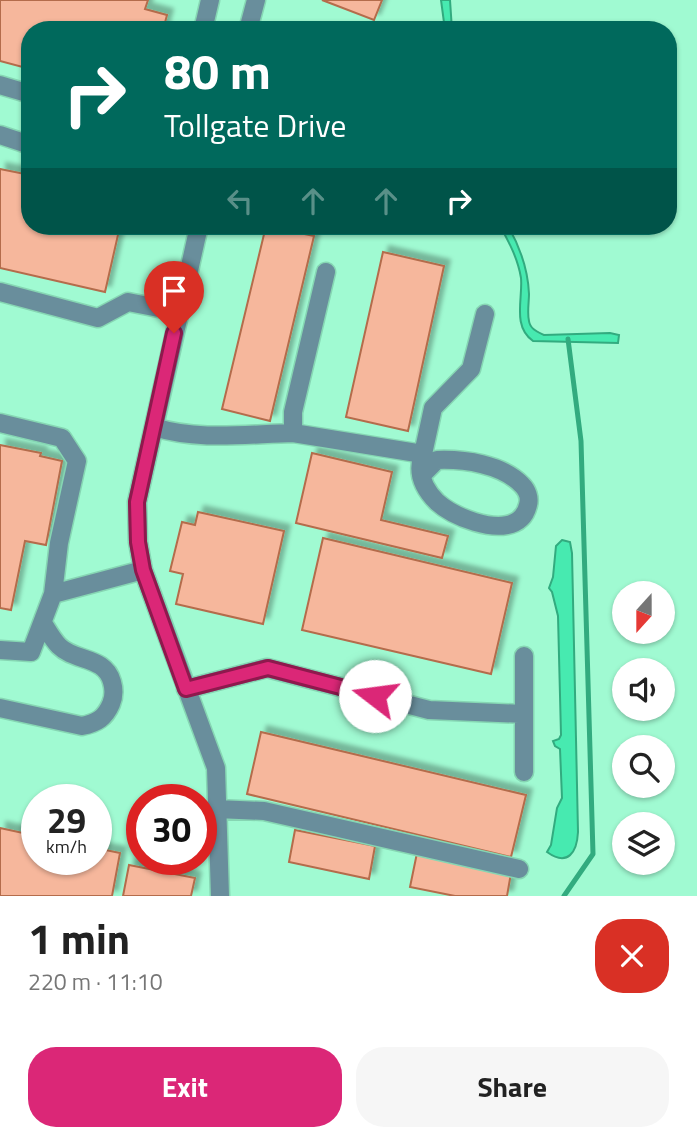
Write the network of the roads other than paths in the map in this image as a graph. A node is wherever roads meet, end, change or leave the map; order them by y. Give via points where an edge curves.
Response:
1 (210, 0) edge
2 (256, 0) edge
3 (209, 21) edge
4 (250, 21) edge
5 (0, 85) edge
6 (21, 91) edge
7 (0, 135) edge
8 (21, 142) edge
9 (197, 235) edge
10 (326, 272) dead end
11 (0, 292) edge
12 (179, 312) junction
13 (485, 314) dead end
14 (0, 424) edge
15 (154, 427) junction
16 (293, 433) junction
17 (423, 454) junction
18 (421, 476) junction
19 (143, 570) junction
20 (53, 594) junction
21 (43, 623) junction
22 (0, 650) edge
23 (524, 656) dead end
24 (186, 689) junction
25 (0, 708) edge
26 (524, 715) junction
27 (524, 772) dead end
28 (216, 784) edge
29 (217, 808) joint
30 (519, 869) dead end
31 (220, 896) edge

1 - 3 street
2 - 4 street
5 - 6 street
7 - 8 street
9 - 12 street
10 - 16 street via 293,412
11 - 12 street via 98,318 128,302
12 - 15 street
13 - 17 street via 471,369 433,408
14 - 20 street via 62,438 77,461
15 - 16 street via 197,435
15 - 19 street via 137,502
16 - 17 street
17 - 18 street
18 - 18 street via 430,495 442,506 471,521 490,526 515,524 527,508 524,487 488,466 437,460
19 - 20 street
19 - 24 street
20 - 21 street
21 - 22 street via 31,652
21 - 25 street via 59,647 109,673 113,701 104,717 82,726
23 - 26 street
24 - 26 street via 268,668 429,710
24 - 28 street via 216,768
26 - 27 street
29 - 30 street via 264,811
29 - 31 street

